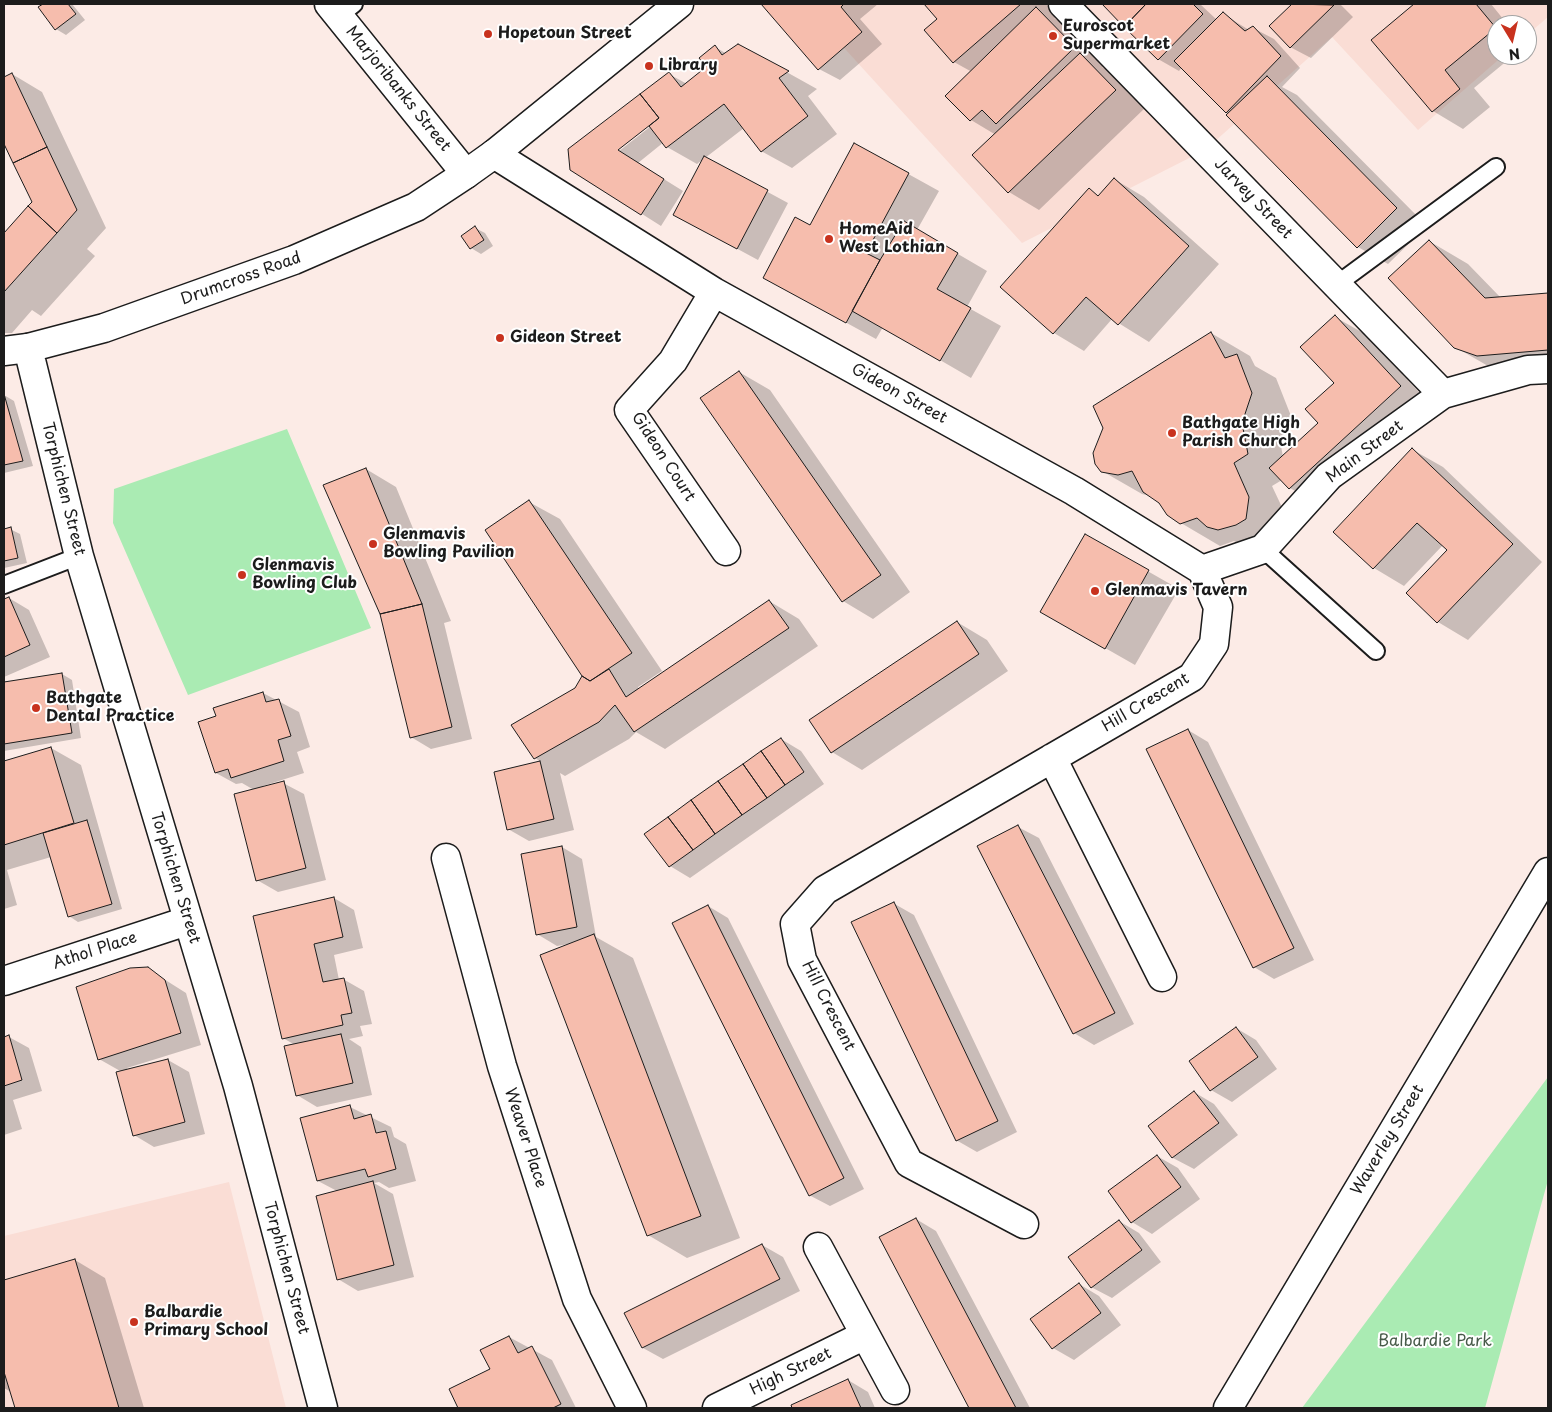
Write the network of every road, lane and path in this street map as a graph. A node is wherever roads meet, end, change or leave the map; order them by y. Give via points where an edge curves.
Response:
1 (679, 4) edge
2 (1063, 4) edge
3 (341, 8) edge
4 (494, 154) junction
5 (1496, 167) dead end
6 (466, 174) junction
7 (1336, 285) junction
8 (714, 292) junction
9 (16, 350) edge
10 (1548, 369) edge
11 (1443, 394) junction
12 (1263, 549) junction
13 (726, 551) dead end
14 (79, 556) junction
15 (1202, 570) junction
16 (4, 585) edge
17 (1376, 651) dead end
18 (1052, 758) junction
19 (446, 858) dead end
20 (1548, 872) edge
21 (187, 921) junction
22 (1162, 977) dead end
23 (4, 981) edge
24 (1024, 1224) dead end
25 (818, 1247) dead end
26 (865, 1335) junction
27 (895, 1390) dead end
28 (323, 1408) edge
29 (632, 1408) edge
30 (717, 1408) edge
31 (1228, 1408) edge

1 - 4 street
2 - 7 street, Jarvey Street
3 - 6 street, Marjoribanks Street
4 - 6 street
4 - 8 street, Gideon Street
5 - 7 lane
6 - 9 street, Drumcross Road via 416,207 294,260 104,328
7 - 11 street, Jarvey Street
8 - 13 street, Gideon Court via 673,361 629,410
8 - 15 street, Gideon Street via 1074,491
9 - 14 street, Torphichen Street
10 - 11 street, Main Street via 1528,370
11 - 12 street, Main Street via 1329,476
12 - 15 street, Main Street
12 - 17 lane
14 - 16 lane
14 - 21 street, Torphichen Street
15 - 18 street, Hill Crescent via 1218,607 1214,644 1192,677
18 - 22 street
18 - 24 street, Hill Crescent via 825,890 795,924 802,960 909,1163
19 - 29 street, Weaver Place via 502,1066 577,1299
20 - 31 street, Waverley Street
21 - 23 street, Athol Place
21 - 28 street, Torphichen Street via 238,1086
25 - 26 street
26 - 27 street
26 - 30 street, High Street

